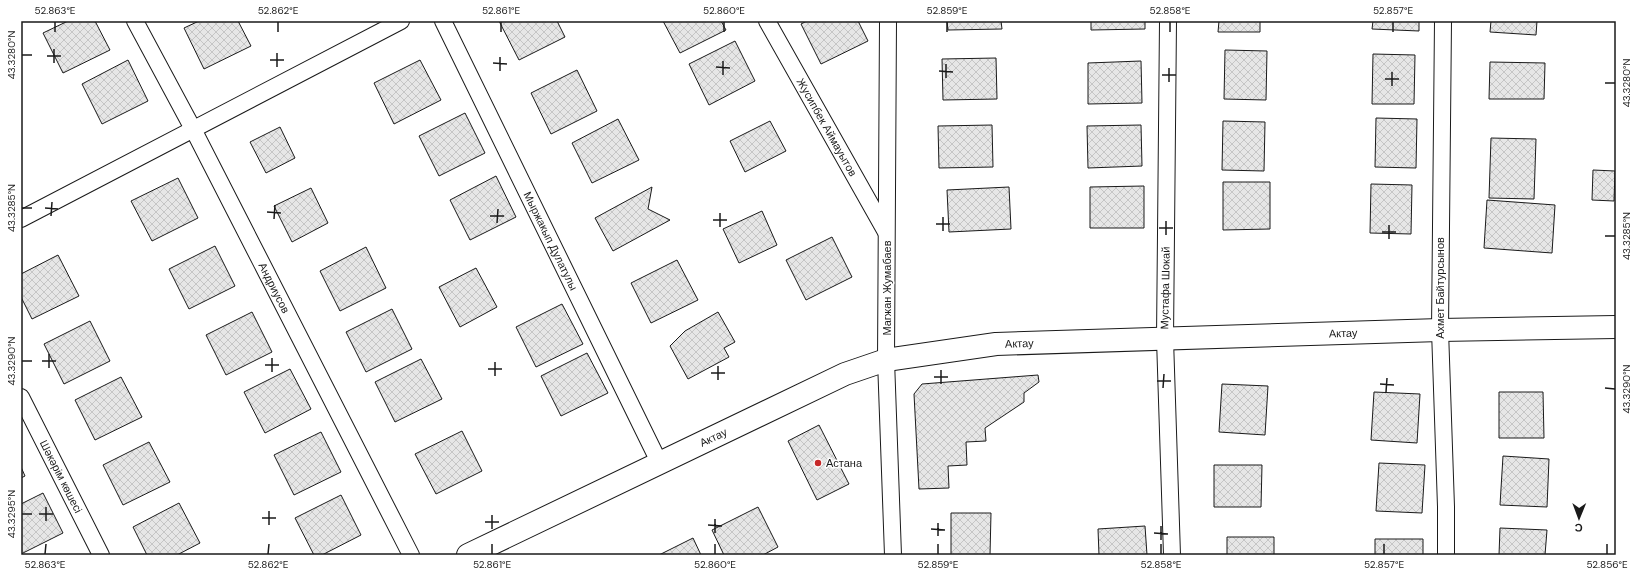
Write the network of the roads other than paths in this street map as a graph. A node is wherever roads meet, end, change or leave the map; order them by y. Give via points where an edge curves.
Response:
1 (136, 21) edge
2 (401, 21) edge
3 (443, 21) edge
4 (767, 21) edge
5 (888, 21) edge
6 (1168, 21) edge
7 (1443, 21) edge
8 (193, 129) junction
9 (21, 218) edge
10 (887, 234) junction
11 (1616, 327) edge
12 (1440, 330) junction
13 (1165, 339) junction
14 (886, 360) junction
15 (21, 397) edge
16 (659, 462) junction
17 (101, 555) edge
18 (410, 555) edge
19 (468, 555) edge
20 (893, 555) edge
21 (1172, 555) edge
22 (1446, 555) edge

1 - 8 street, Андриусов
2 - 8 street
3 - 16 street, Мыржакып Дулатулы
4 - 10 street, Жусипбек Аймауытов
5 - 10 street, Магжан Жумабаев
6 - 13 street, Мустафа Шокай
7 - 12 street, Ахмет Байтурсынов
8 - 9 street
8 - 18 street, Андриусов
10 - 14 street, Магжан Жумабаев
11 - 12 street, Актау
12 - 13 street, Актау
12 - 22 street, Ахмет Байтурсынов
13 - 14 street, Актау via 996,344
13 - 21 street, Мустафа Шокай
14 - 16 street, Актау via 845,374
14 - 20 street, Магжан Жумабаев
15 - 17 street, Шәкәрім көшесі
16 - 19 street, Актау

